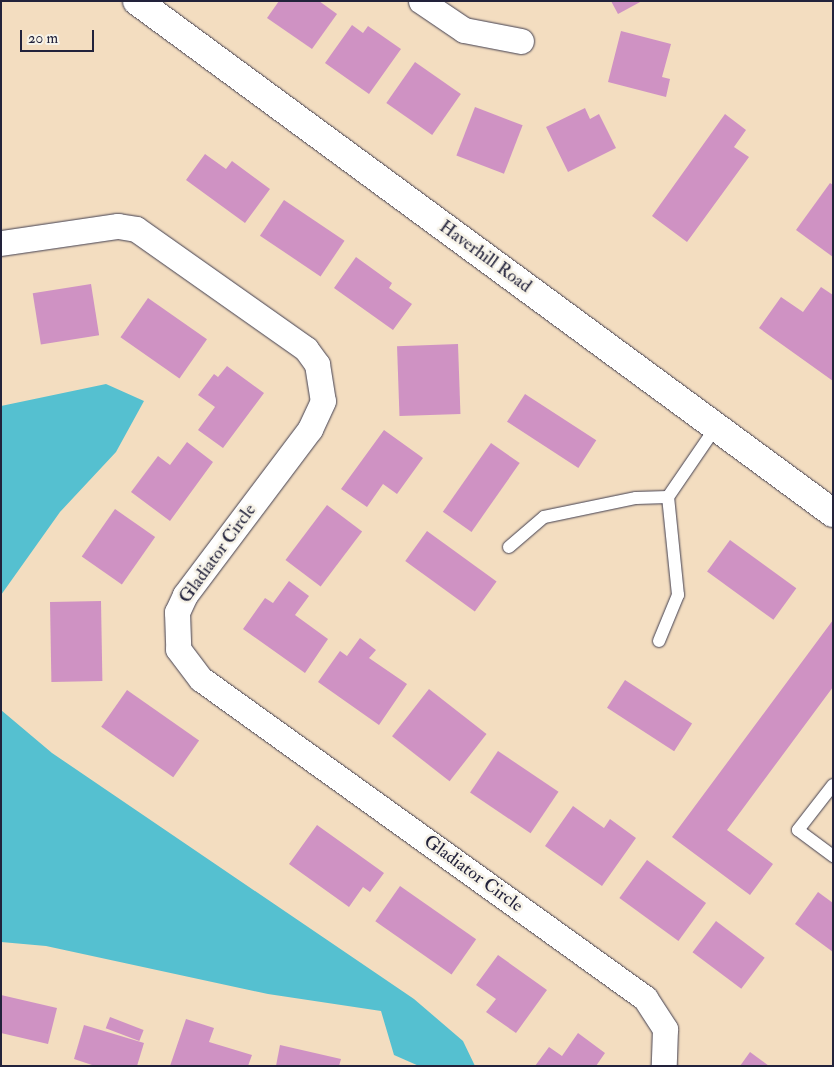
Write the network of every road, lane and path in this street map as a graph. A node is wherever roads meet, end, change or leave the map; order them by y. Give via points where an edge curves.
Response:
1 (137, 1) edge
2 (421, 1) edge
3 (522, 41) dead end
4 (1, 243) edge
5 (716, 427) junction
6 (668, 496) junction
7 (833, 513) edge
8 (509, 547) dead end
9 (659, 641) dead end
10 (833, 785) edge
11 (833, 856) edge
12 (664, 1066) edge

1 - 5 street, Haverhill Road
2 - 3 street via 464,30
4 - 12 street, Gladiator Circle via 118,226 136,230 306,349 320,373 323,402 310,429 185,595 177,612 178,649 201,679 645,998 665,1029
5 - 6 lane
5 - 7 street, Haverhill Road
6 - 8 lane via 636,498 544,517
6 - 9 lane via 678,595
10 - 11 lane via 798,830

